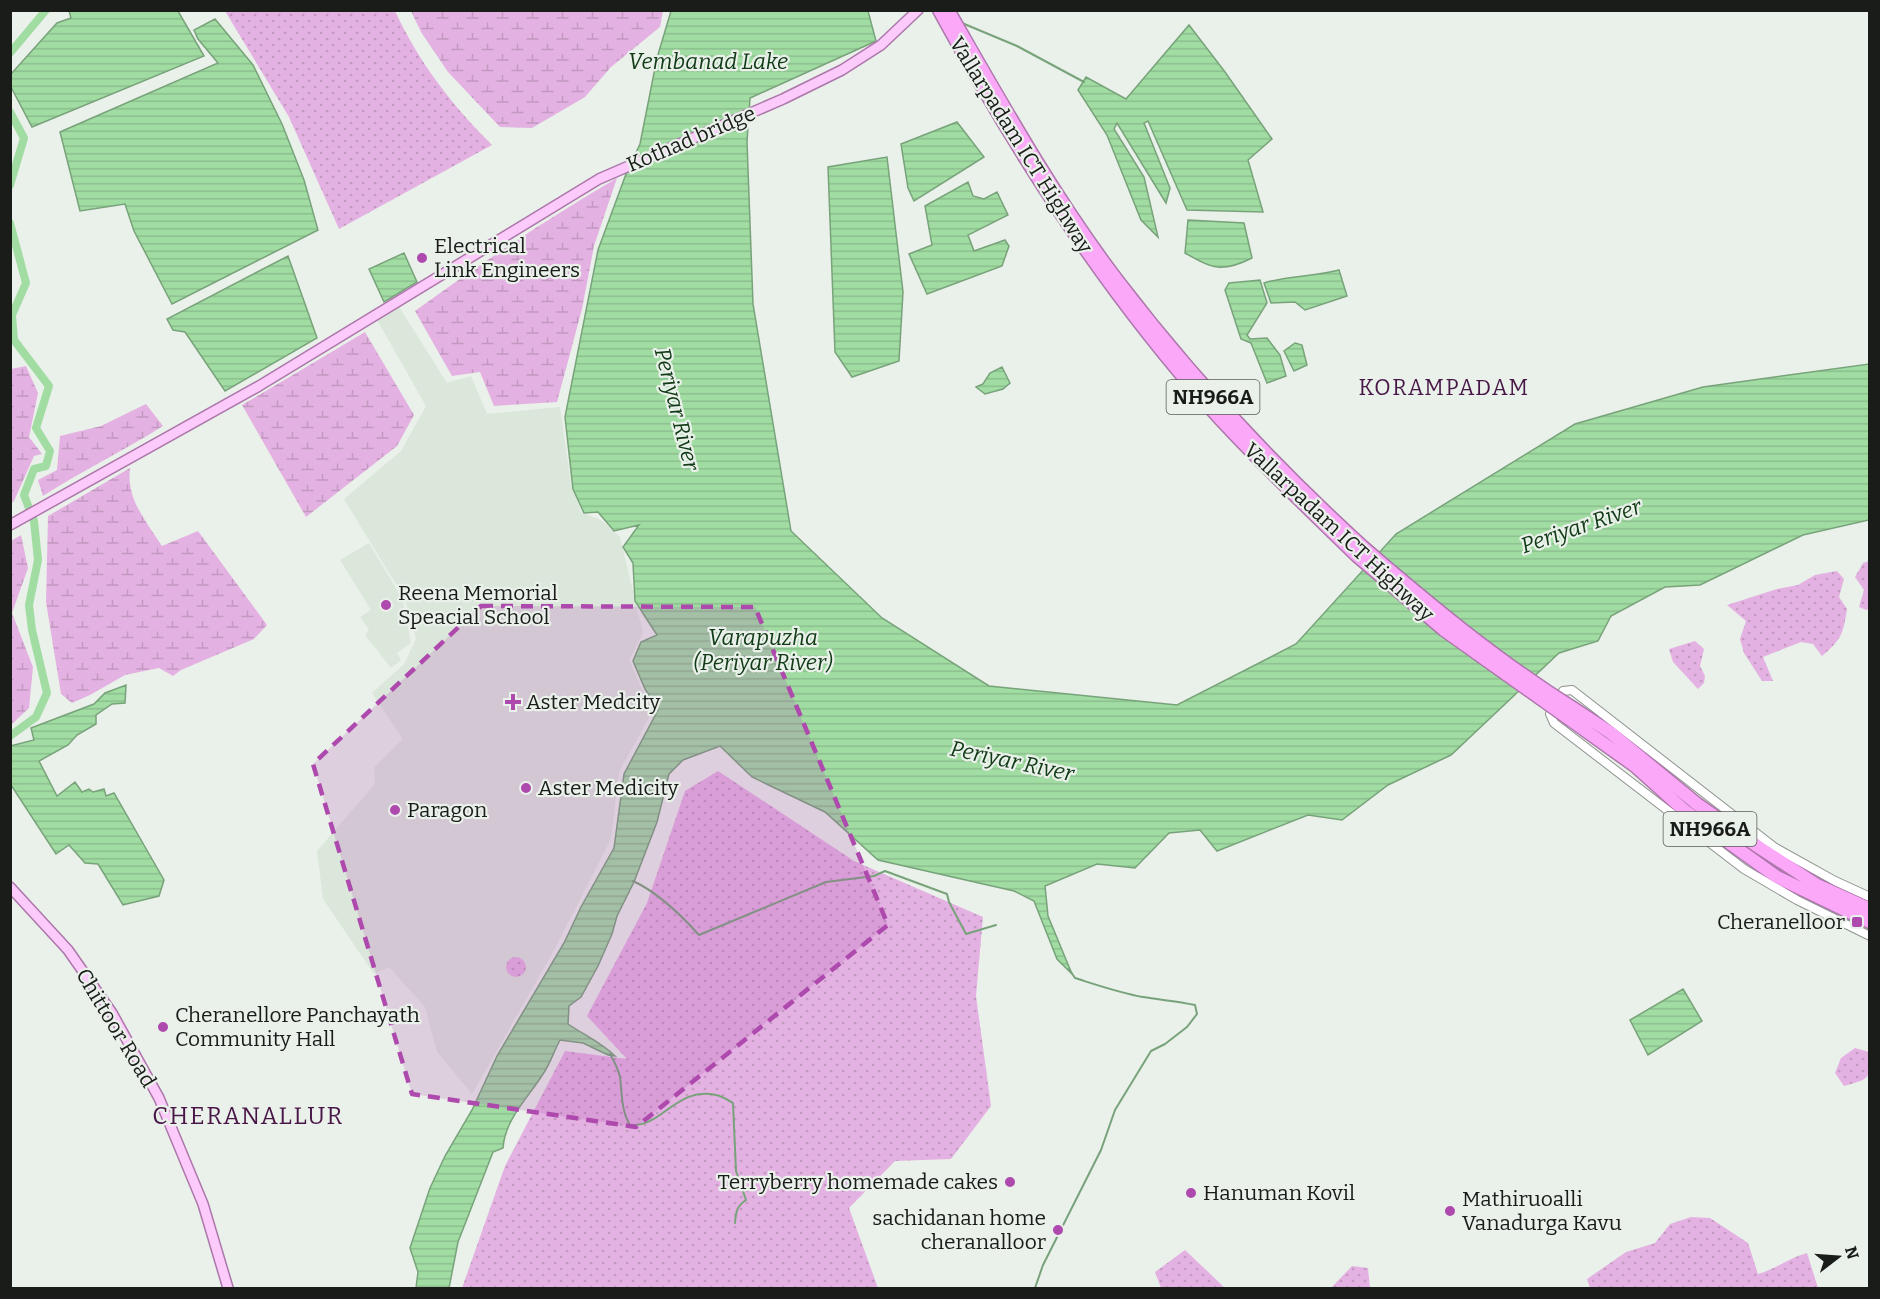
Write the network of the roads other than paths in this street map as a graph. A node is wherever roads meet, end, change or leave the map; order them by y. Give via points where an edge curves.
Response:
1 (939, 10) edge
2 (948, 10) edge
3 (918, 11) edge
4 (1079, 234) junction
5 (1238, 405) dead end
6 (1229, 415) junction
7 (10, 525) edge
8 (1360, 551) junction
9 (1569, 712) junction
10 (10, 887) edge
11 (1869, 897) edge
12 (1869, 909) edge
13 (1869, 922) edge
14 (1869, 936) edge
15 (228, 1288) edge

1 - 4 highway, Vallarpadam ICT Highway / NH966A via 1026,162
2 - 4 highway, Vallarpadam ICT Highway / NH966A
3 - 7 main road, Kothad bridge via 881,45 842,70 599,179 259,386
4 - 6 highway, Vallarpadam ICT Highway / NH966A
4 - 8 highway, Vallarpadam ICT Highway / NH966A via 1208,412
5 - 6 highway
6 - 8 highway, Vallarpadam ICT Highway / NH966A
8 - 9 highway, Vallarpadam ICT Highway / NH966A, bridge via 1443,630
9 - 12 highway, Vallarpadam ICT Highway / NH966A via 1611,733 1697,804 1760,848 1817,885
9 - 13 highway, Vallarpadam ICT Highway / NH966A via 1685,812 1777,877
10 - 15 main road, Chittoor Road via 72,955 112,1013 159,1098 203,1204
11 - 14 street via 1773,848 1604,713 1572,690 1563,691 1550,714 1554,723 1744,869

